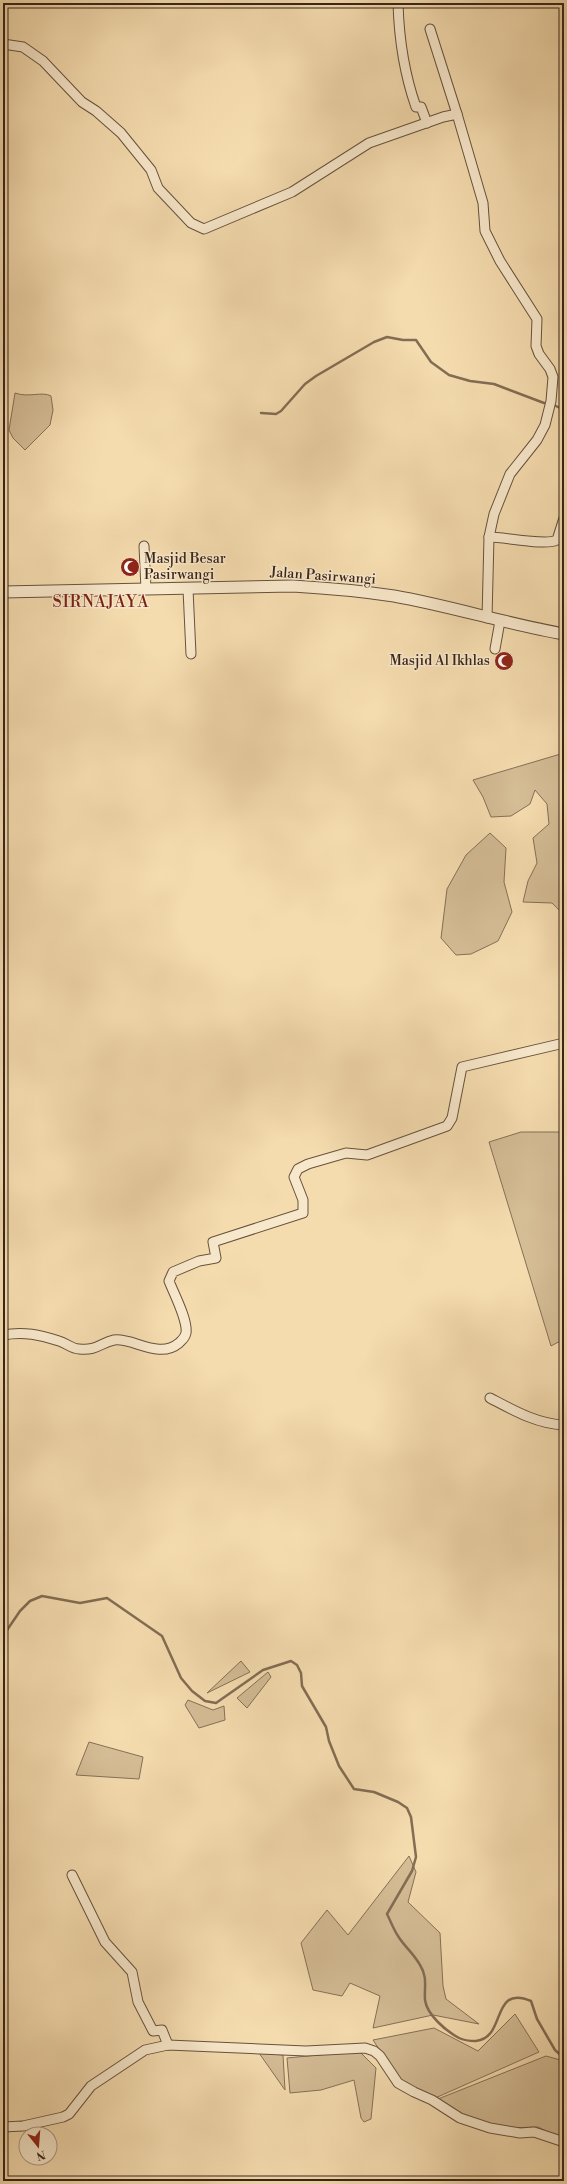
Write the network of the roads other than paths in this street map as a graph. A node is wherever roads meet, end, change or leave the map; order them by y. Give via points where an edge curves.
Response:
1 (398, 3) edge
2 (430, 29) dead end
3 (3, 44) edge
4 (457, 114) junction
5 (427, 123) junction
6 (564, 518) edge
7 (489, 537) junction
8 (144, 546) dead end
9 (188, 589) junction
10 (146, 590) junction
11 (3, 592) edge
12 (487, 618) junction
13 (500, 621) junction
14 (564, 634) edge
15 (495, 649) dead end
16 (191, 654) dead end
17 (564, 1043) edge
18 (3, 1335) edge
19 (490, 1398) dead end
20 (564, 1425) edge
21 (72, 1875) dead end
22 (168, 2045) junction
23 (3, 2128) edge
24 (564, 2142) edge

1 - 5 street via 400,41 409,86 416,107 422,107
2 - 4 street
3 - 5 street via 23,47 43,61 82,102 121,134 151,170 158,188 192,222 204,229 292,192 369,143
4 - 5 street
4 - 7 street via 483,203 485,231 537,319 536,346 553,377 545,425 537,440 510,474 494,514
6 - 7 street via 554,542
7 - 12 street
8 - 10 street
9 - 10 street, Jalan Pasirwangi
9 - 12 street, Jalan Pasirwangi via 293,586 319,588 394,596
9 - 16 street
10 - 11 street, Jalan Pasirwangi
12 - 13 street, Jalan Pasirwangi
13 - 14 street, Jalan Pasirwangi
13 - 15 street
17 - 18 street via 462,1067 452,1118 447,1126 367,1155 346,1153 298,1169 294,1177 303,1200 303,1213 213,1242 216,1258 199,1261 173,1272 169,1281 186,1333 184,1339 174,1347 149,1348 115,1340 96,1349 78,1349 33,1333
19 - 20 street via 518,1414
21 - 22 street via 105,1942 132,1972 138,2002 153,2031 162,2030
22 - 23 street via 144,2050 90,2086 69,2114 29,2125
22 - 24 street via 306,2051 366,2048 380,2056 398,2083 460,2118 490,2128 520,2133 534,2132

